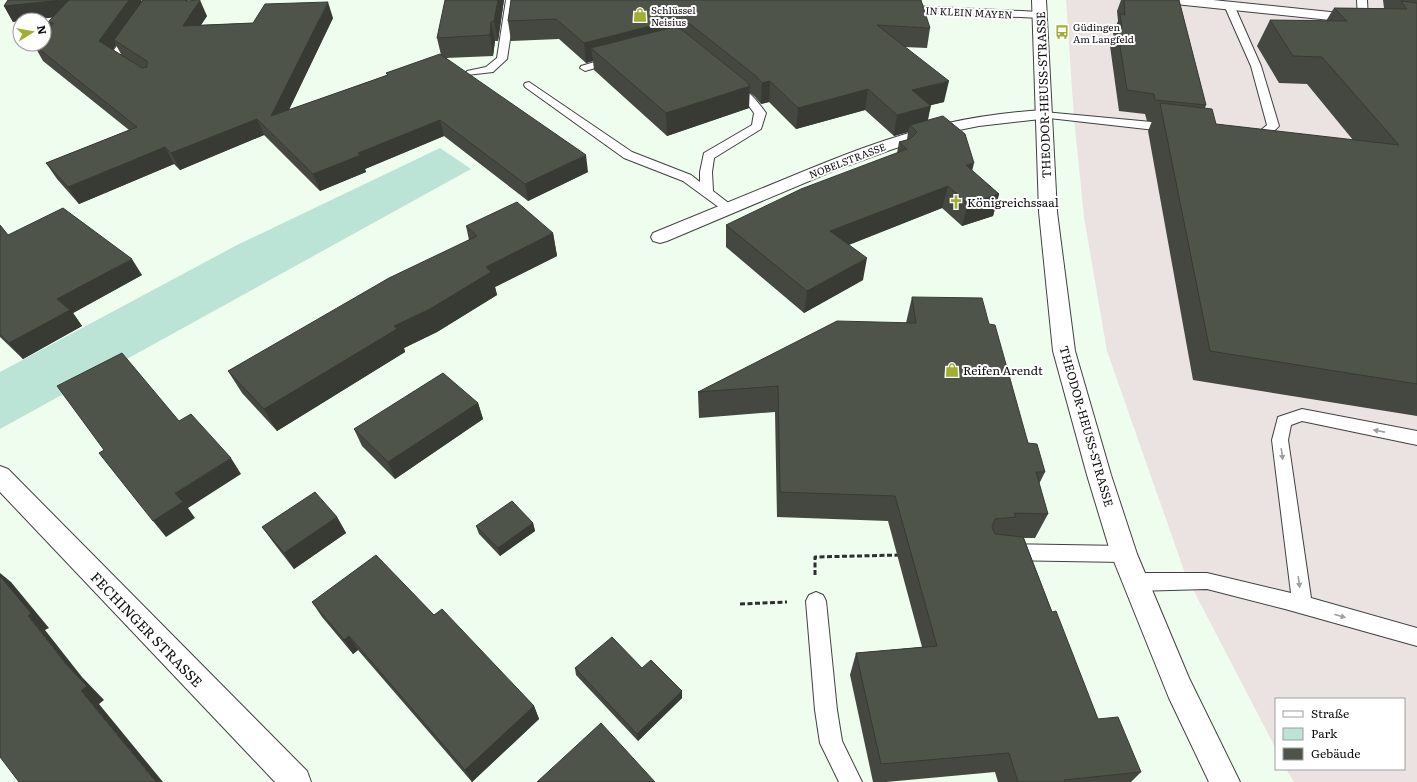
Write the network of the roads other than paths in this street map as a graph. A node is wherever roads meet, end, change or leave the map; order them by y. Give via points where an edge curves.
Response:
1 (154, 0) edge
2 (511, 0) edge
3 (878, 0) edge
4 (1175, 0) edge
5 (1362, 0) edge
6 (1229, 5) junction
7 (1039, 8) edge
8 (1363, 20) junction
9 (1417, 25) edge
10 (629, 55) edge
11 (585, 68) dead end
12 (138, 73) edge
13 (471, 73) dead end
14 (721, 76) edge
15 (529, 85) dead end
16 (1044, 115) junction
17 (1186, 129) edge
18 (1240, 135) edge
19 (707, 191) junction
20 (729, 208) junction
21 (660, 237) dead end
22 (1417, 438) edge
23 (0, 476) edge
24 (992, 551) edge
25 (1124, 554) junction
26 (1135, 582) junction
27 (816, 601) road end
28 (1302, 605) junction
29 (1417, 638) edge
30 (296, 782) edge
31 (851, 782) edge
32 (1225, 782) edge

1 - 12 lane via 114,57
2 - 13 lane via 502,60 489,70
3 - 7 lane, IN KLEIN MAYEN via 885,7 893,8
4 - 6 street
5 - 8 lane
6 - 8 street
6 - 18 lane via 1256,66 1273,126 1264,134
7 - 16 street, THEODOR-HEUSS-STRASSE
8 - 9 street
10 - 11 lane
14 - 19 lane via 750,100 760,113 757,127 708,156
15 - 19 lane via 628,155 686,178
16 - 17 lane
16 - 20 street, NOBELSTRASSE via 1009,116 948,127 870,150
16 - 25 street, THEODOR-HEUSS-STRASSE via 1048,212 1064,351
19 - 20 lane
20 - 21 street, NOBELSTRASSE
22 -> 28 lane via 1302,415 1284,421 1280,440
23 - 30 street, FECHINGER STRASSE
24 - 25 lane
25 - 26 street, THEODOR-HEUSS-STRASSE
26 - 28 lane via 1207,581
26 - 32 street, THEODOR-HEUSS-STRASSE via 1179,688
27 - 31 lane via 831,743
28 -> 29 lane

